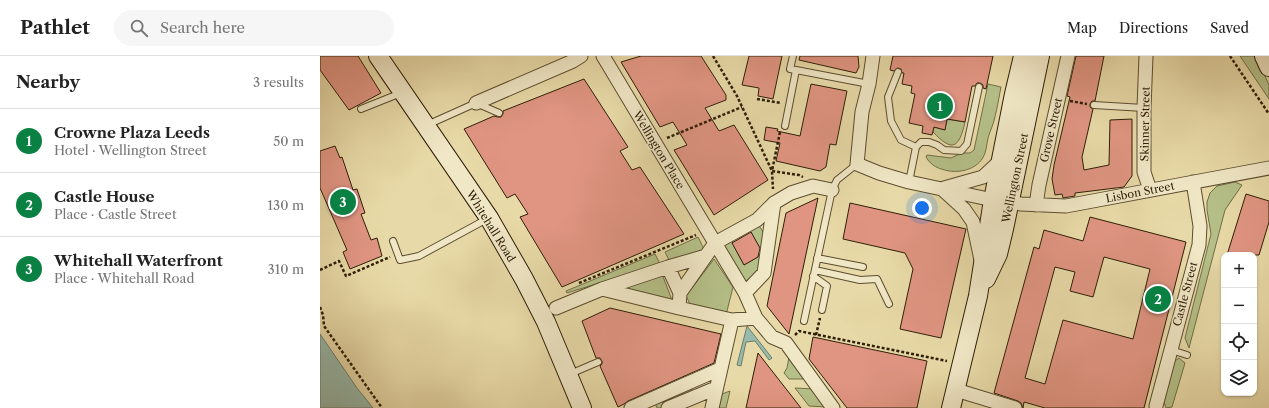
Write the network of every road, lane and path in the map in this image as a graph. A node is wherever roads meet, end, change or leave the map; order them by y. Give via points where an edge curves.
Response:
1 (378, 56) edge
2 (581, 56) edge
3 (602, 56) edge
4 (714, 56) edge
5 (793, 56) edge
6 (873, 56) edge
7 (1023, 56) edge
8 (1040, 56) edge
9 (1068, 56) edge
10 (1146, 56) edge
11 (1230, 56) edge
12 (1264, 56) edge
13 (1269, 67) edge
14 (796, 70) junction
15 (898, 72) dead end
16 (868, 84) junction
17 (979, 87) dead end
18 (402, 93) junction
19 (757, 98) dead end
20 (1058, 99) junction
21 (476, 103) junction
22 (789, 105) junction
23 (1094, 105) joint
24 (742, 107) junction
25 (1144, 108) junction
26 (361, 109) dead end
27 (499, 113) dead end
28 (1269, 114) edge
29 (425, 126) junction
30 (785, 126) joint
31 (655, 143) junction
32 (916, 147) junction
33 (1000, 161) junction
34 (857, 164) junction
35 (1269, 168) edge
36 (772, 171) junction
37 (909, 182) junction
38 (1193, 182) junction
39 (813, 186) junction
40 (942, 189) junction
41 (832, 190) junction
42 (1150, 190) junction
43 (993, 200) junction
44 (774, 203) junction
45 (1010, 203) junction
46 (1036, 205) junction
47 (489, 218) junction
48 (688, 238) dead end
49 (392, 242) dead end
50 (716, 243) junction
51 (397, 254) junction
52 (706, 256) junction
53 (817, 258) junction
54 (982, 265) junction
55 (668, 267) junction
56 (863, 268) dead end
57 (320, 270) edge
58 (814, 273) junction
59 (575, 285) dead end
60 (602, 288) junction
61 (680, 293) junction
62 (745, 293) junction
63 (978, 296) junction
64 (889, 304) dead end
65 (320, 307) edge
66 (556, 308) dead end
67 (679, 308) junction
68 (822, 310) joint
69 (756, 318) junction
70 (732, 320) junction
71 (804, 321) dead end
72 (816, 335) junction
73 (786, 343) junction
74 (1171, 350) junction
75 (1187, 355) dead end
76 (598, 362) dead end
77 (962, 364) junction
78 (720, 369) junction
79 (568, 375) junction
80 (716, 388) junction
81 (956, 390) junction
82 (1156, 406) dead end
83 (382, 408) edge
84 (582, 408) edge
85 (631, 408) edge
86 (668, 408) edge
87 (712, 408) edge
88 (833, 408) edge
89 (951, 408) edge
90 (1015, 408) edge

1 - 18 street, Whitehall Road
2 - 21 street
3 - 31 street, Wellington Place
4 - 24 path
5 - 14 lane via 790,69
6 - 16 street
7 - 33 street, Wellington Street
8 - 45 street, Wellington Street
9 - 20 street, Grove Street
10 - 25 street, Skinner Street
11 - 28 path
12 - 13 street
14 - 16 lane
14 - 22 lane
15 - 32 lane via 888,97 891,121 901,140
16 - 34 street via 862,112
17 - 32 lane via 967,144 961,151 944,150 929,142 921,142
18 - 26 lane
18 - 29 street, Whitehall Road
19 - 22 path
20 - 23 path
20 - 46 street, Grove Street
21 - 27 lane
21 - 29 lane
22 - 30 lane
23 - 25 lane
24 - 31 path
24 - 36 path
25 - 42 street, Skinner Street via 1144,172
29 - 47 street, Whitehall Road
30 - 36 path via 781,125
31 - 50 street, Wellington Place
32 - 37 lane
33 - 40 street via 983,177
33 - 43 street, Wellington Street
34 - 37 street
34 - 41 lane via 838,180
35 - 38 street, Lisbon Street
36 - 39 path via 799,175
36 - 44 path
37 - 40 street
38 - 42 street, Lisbon Street
38 - 74 street, Castle Street via 1200,226 1199,244
39 - 41 street
39 - 44 street via 791,193
40 - 43 street
40 - 54 street via 964,209 973,222
41 - 53 lane
42 - 46 street, Lisbon Street via 1066,206
43 - 45 street
43 - 54 street, Wellington Street
44 - 50 street via 757,220
44 - 62 street via 764,273
45 - 46 street, Lisbon Street
45 - 63 street, Wellington Street via 998,254
47 - 51 lane via 419,256 400,260
47 - 79 street, Whitehall Road via 546,322
48 - 59 path
49 - 51 lane
50 - 52 street
50 - 62 street, Wellington Place
51 - 57 path via 346,276 339,261
52 - 55 street
52 - 61 street
53 - 56 lane
53 - 58 lane
54 - 63 street, Wellington Street
55 - 60 street
55 - 61 street
58 - 64 lane via 860,280 877,279
58 - 68 lane via 827,286
58 - 71 lane
60 - 66 street
60 - 67 street
61 - 67 street
62 - 69 street, Wellington Place
63 - 77 street, Wellington Street
65 - 83 path via 324,326
67 - 70 street
68 - 72 path
69 - 70 street
69 - 73 street, Wellington Place via 772,337
70 - 78 street
72 - 73 path via 799,331
72 - 77 path
73 - 88 street, Wellington Place
74 - 75 lane
74 - 82 street, Castle Street via 1163,367
76 - 79 lane
77 - 81 street, Wellington Street
78 - 80 street
78 - 85 street
79 - 84 street, Whitehall Road
80 - 86 street
80 - 87 street
81 - 89 street, Wellington Street
81 - 90 street

